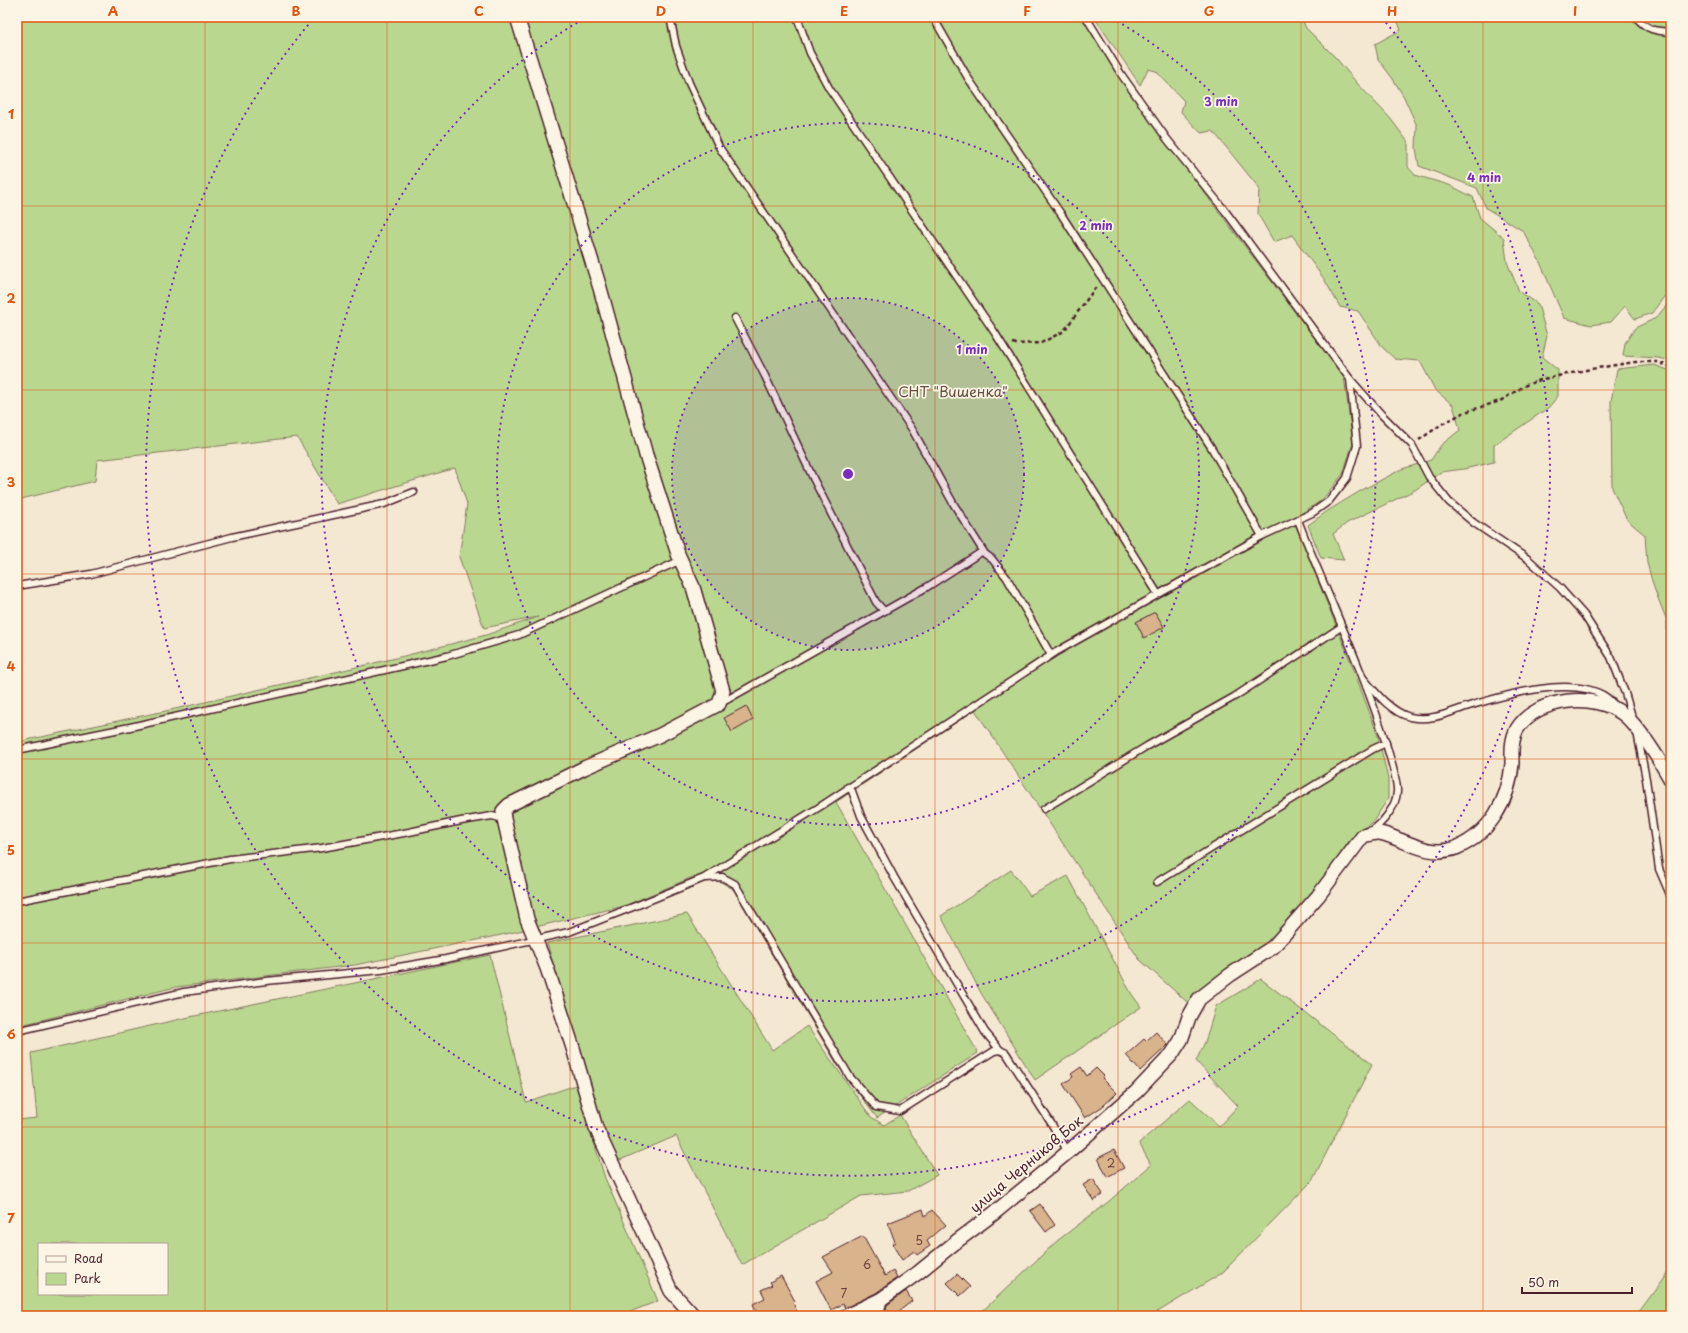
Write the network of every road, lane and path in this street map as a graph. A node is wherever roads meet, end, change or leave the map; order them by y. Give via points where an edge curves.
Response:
1 (517, 17) edge
2 (670, 17) edge
3 (797, 17) edge
4 (933, 17) edge
5 (1086, 17) edge
6 (1636, 17) edge
7 (1671, 32) edge
8 (1102, 278) junction
9 (735, 318) dead end
10 (995, 333) junction
11 (1671, 367) edge
12 (1350, 379) junction
13 (1412, 445) junction
14 (414, 492) dead end
15 (1298, 520) junction
16 (1262, 536) junction
17 (983, 551) junction
18 (681, 560) junction
19 (17, 586) edge
20 (1158, 594) junction
21 (884, 611) junction
22 (1341, 627) junction
23 (1051, 655) junction
24 (1361, 675) junction
25 (719, 704) junction
26 (1623, 714) junction
27 (1636, 728) junction
28 (1386, 743) junction
29 (17, 750) edge
30 (1671, 780) edge
31 (848, 788) junction
32 (1044, 810) dead end
33 (504, 819) junction
34 (1363, 836) junction
35 (704, 878) junction
36 (1157, 882) dead end
37 (1671, 897) edge
38 (17, 900) edge
39 (535, 939) junction
40 (17, 1031) edge
41 (1000, 1050) junction
42 (1068, 1152) junction
43 (880, 1300) junction
44 (694, 1316) edge
45 (846, 1316) edge
46 (876, 1316) edge

1 - 18 street via 600,288 646,455
2 - 17 lane via 676,46 689,84 719,147 912,428
3 - 10 lane via 810,53 828,88
4 - 8 lane via 968,78
5 - 12 lane via 1121,74 1168,139
6 - 7 lane via 1654,30
8 - 10 path via 1064,331 1041,343 1016,344
8 - 16 lane via 1210,447
9 - 21 lane via 824,502 876,602
10 - 20 lane
11 - 13 path via 1657,362 1635,362 1543,379 1526,385 1500,401 1465,412
12 - 13 lane
12 - 15 lane via 1357,446 1347,478 1329,501
13 - 27 lane via 1429,477 1449,502 1474,523 1528,559 1560,588 1584,615 1610,657
14 - 19 lane via 384,504 232,537 91,574
15 - 16 lane
15 - 22 lane
16 - 20 lane
17 - 21 lane
17 - 23 lane via 1007,578
18 - 25 street via 693,587 723,691
18 - 29 lane via 518,635 448,656
20 - 23 lane
21 - 25 lane
22 - 24 lane
22 - 32 lane via 1234,697
23 - 31 lane
24 - 26 lane via 1396,710 1409,717 1422,719 1511,694 1564,687 1590,690 1607,697
24 - 28 lane
25 - 33 street via 660,735 584,768 509,805 503,811
26 - 27 street
26 - 34 street via 1602,703 1564,701 1543,708 1523,721 1516,731 1512,746 1509,785 1501,806 1476,836 1456,848 1436,852 1379,833
27 - 30 street via 1660,760
27 - 37 lane via 1659,869
28 - 34 lane via 1398,791 1392,808 1377,827
28 - 36 lane
31 - 35 lane
31 - 41 lane via 852,791 861,816 894,877 985,1032
33 - 38 lane via 492,816 322,848 230,859
33 - 39 street via 526,914
34 - 42 street, улица Черников Бок via 1318,896 1273,947 1230,975 1199,1000 1172,1054 1136,1092
35 - 39 lane via 569,932
35 - 41 lane via 722,877 735,884 850,1077 876,1107 900,1111
39 - 40 lane via 446,959 381,970 184,992
39 - 44 street via 547,968 596,1128 671,1290
41 - 42 lane via 1006,1053
42 - 43 street, улица Черников Бок via 920,1272
43 - 45 street, улица Черников Бок
43 - 46 street

